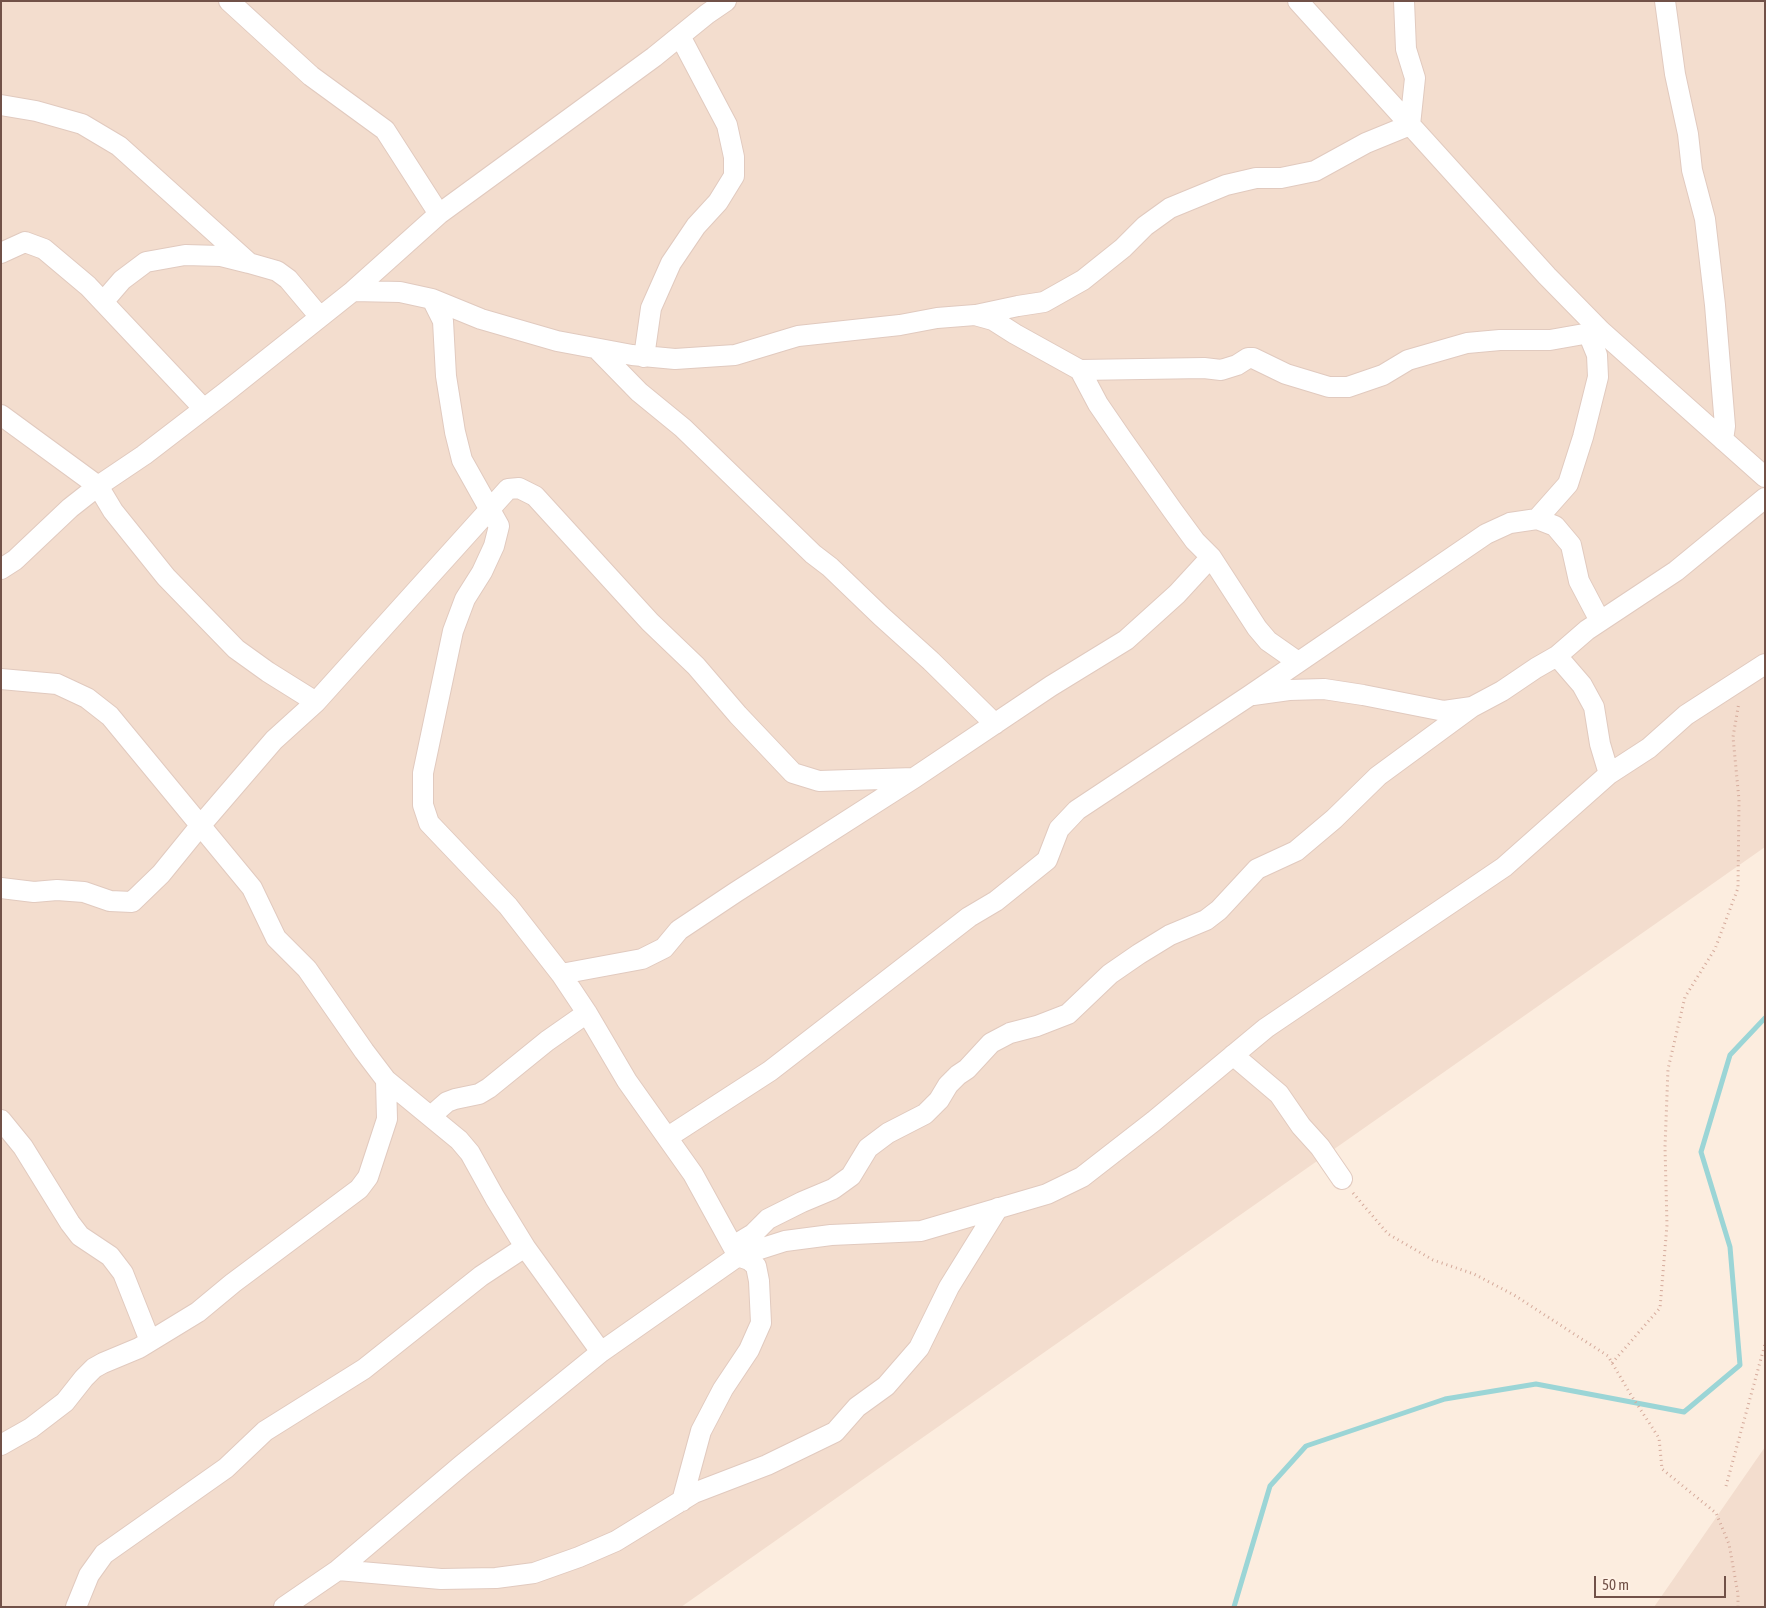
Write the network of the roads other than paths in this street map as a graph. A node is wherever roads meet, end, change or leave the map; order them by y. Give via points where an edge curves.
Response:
1 (229, 1) edge
2 (726, 1) edge
3 (1298, 1) edge
4 (1404, 1) edge
5 (1665, 1) edge
6 (680, 36) junction
7 (1, 105) edge
8 (1410, 125) junction
9 (439, 214) junction
10 (1, 253) edge
11 (249, 262) junction
12 (353, 291) junction
13 (432, 299) junction
14 (103, 302) junction
15 (975, 315) junction
16 (320, 317) junction
17 (1594, 332) junction
18 (598, 350) junction
19 (644, 357) junction
20 (1080, 370) junction
21 (204, 409) junction
22 (1, 415) edge
23 (1722, 440) junction
24 (1765, 477) edge
25 (98, 486) junction
26 (1765, 498) edge
27 (490, 510) junction
28 (1537, 519) junction
29 (1211, 558) junction
30 (1, 569) edge
31 (1600, 621) junction
32 (1557, 656) junction
33 (1298, 662) junction
34 (1765, 664) edge
35 (1, 679) edge
36 (1249, 696) junction
37 (316, 702) junction
38 (1472, 707) junction
39 (995, 724) junction
40 (1609, 774) junction
41 (914, 778) junction
42 (200, 826) junction
43 (1, 888) edge
44 (561, 974) junction
45 (587, 1013) junction
46 (1233, 1055) junction
47 (386, 1080) junction
48 (431, 1116) junction
49 (1, 1120) edge
50 (668, 1137) junction
51 (1342, 1179) road end
52 (998, 1208) junction
53 (526, 1247) junction
54 (736, 1251) junction
55 (150, 1341) junction
56 (601, 1352) junction
57 (1, 1445) edge
58 (682, 1501) junction
59 (338, 1570) junction
60 (76, 1607) edge
61 (284, 1607) edge

1 - 9 street via 311,76 385,130
2 - 6 street
3 - 8 street
4 - 8 street via 1406,49 1415,78
5 - 23 street via 1692,170 1705,219 1725,426
6 - 9 street
6 - 19 street via 727,125 734,157 734,176 671,262 651,308
7 - 11 street via 82,124 119,146
8 - 15 street via 1366,143 1315,171 1226,185 1170,208 1082,280 1044,302
8 - 17 street
9 - 12 street
10 - 14 street via 25,242 44,249
11 - 14 street via 222,256 185,255 146,262 122,280
11 - 16 street via 277,271 288,279
12 - 13 street via 400,292
12 - 16 street
13 - 18 street via 481,319
13 - 27 street via 443,321 446,376 462,460
14 - 21 street
15 - 19 street via 798,336 735,355 675,359
15 - 20 street via 993,320
16 - 21 street
17 - 20 street via 1550,340 1467,343 1408,360 1383,375 1348,387 1320,385 1286,374 1253,358 1221,370
17 - 23 street
17 - 28 street via 1598,377 1583,437 1568,484
18 - 19 street
18 - 39 street
20 - 29 street via 1122,439
21 - 25 street
22 - 25 street
23 - 24 street
25 - 30 street
25 - 37 street via 134,538 206,620 236,649
26 - 31 street via 1676,571
27 - 37 street
27 - 41 street via 508,488 519,488 535,496 793,773 819,780
27 - 44 street via 499,526 494,546 465,599 453,631 423,773 423,805 429,823 508,906
28 - 31 street via 1555,526 1571,545 1579,582
28 - 33 street via 1510,524 1486,534
29 - 33 street via 1257,628 1268,641
29 - 39 street via 1126,640
31 - 32 street
32 - 38 street
32 - 40 street via 1582,685 1594,707
33 - 36 street
34 - 40 street via 1686,715 1649,748
35 - 42 street via 58,684 87,698 110,716
36 - 38 street via 1324,689 1444,711
36 - 50 street via 1077,810 1059,829 1047,860 996,901 969,917 770,1071
37 - 42 street via 274,740
38 - 54 street via 1378,776 1296,851 1257,869 1232,898 1206,920 1170,935 1139,954 1110,974 1068,1014 1010,1033 991,1044 948,1085 926,1114 888,1133 868,1148 851,1176 833,1190 768,1219
39 - 41 street
40 - 46 street via 1504,867 1266,1028
41 - 44 street via 678,930 664,948 642,959
42 - 43 street via 161,874 132,902 110,901 84,892
42 - 47 street via 252,888 276,938 307,969
44 - 45 street
45 - 48 street via 490,1088 447,1102
45 - 50 street via 627,1081
46 - 51 street via 1279,1094
46 - 52 street via 1082,1177 1047,1194
47 - 48 street
47 - 55 street via 388,1119 368,1177 359,1190 198,1312
48 - 53 street via 470,1153
49 - 55 street via 24,1147 70,1224 80,1236 110,1256 123,1273
50 - 54 street via 694,1174
52 - 54 street via 921,1231 831,1235
52 - 58 street via 949,1287 919,1348 886,1386 857,1407 835,1432
53 - 56 street
53 - 60 street via 481,1276 364,1369 265,1431 226,1468 104,1554 90,1575
54 - 56 street
54 - 58 street via 756,1266 761,1322 701,1431
55 - 57 street via 94,1368 65,1402 31,1428
56 - 59 street
58 - 59 street via 616,1541 534,1573 496,1578 441,1579
59 - 61 street

